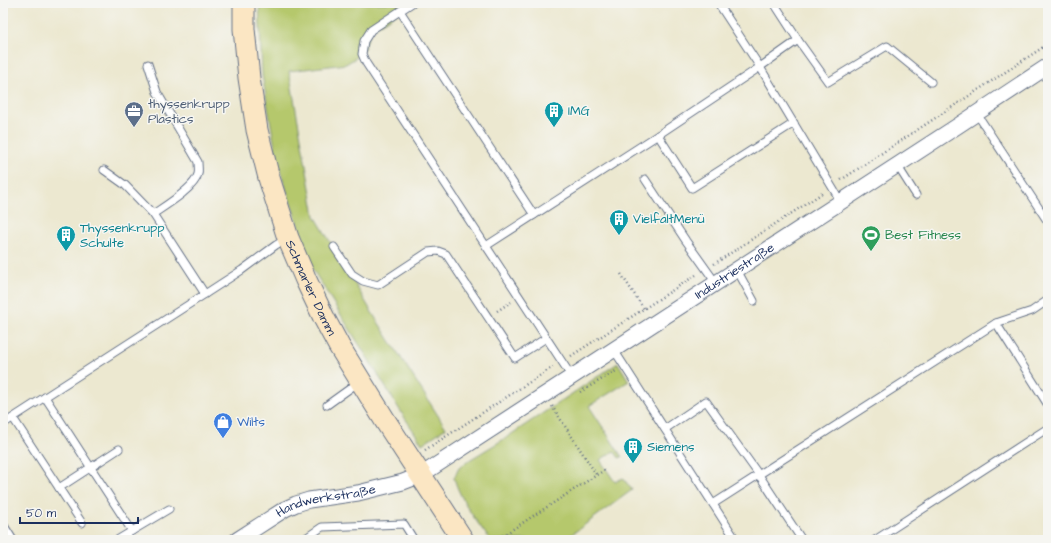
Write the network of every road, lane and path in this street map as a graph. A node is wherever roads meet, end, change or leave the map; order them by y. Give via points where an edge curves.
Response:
1 (244, 3) edge
2 (412, 3) edge
3 (718, 3) edge
4 (774, 3) edge
5 (400, 11) junction
6 (798, 40) junction
7 (1048, 44) edge
8 (148, 64) dead end
9 (1048, 66) edge
10 (760, 67) junction
11 (931, 82) dead end
12 (981, 120) dead end
13 (794, 123) junction
14 (658, 134) junction
15 (898, 165) junction
16 (104, 170) dead end
17 (645, 179) dead end
18 (832, 187) junction
19 (916, 195) dead end
20 (841, 202) junction
21 (153, 214) junction
22 (534, 215) junction
23 (1048, 222) edge
24 (288, 238) junction
25 (486, 246) junction
26 (334, 247) dead end
27 (706, 269) junction
28 (737, 270) junction
29 (621, 274) dead end
30 (716, 283) junction
31 (205, 294) junction
32 (518, 297) junction
33 (1048, 300) edge
34 (754, 301) dead end
35 (644, 309) junction
36 (488, 317) junction
37 (996, 323) junction
38 (546, 338) junction
39 (614, 350) junction
40 (561, 362) junction
41 (572, 377) junction
42 (360, 382) junction
43 (545, 395) junction
44 (45, 397) junction
45 (327, 405) dead end
46 (1048, 405) edge
47 (13, 418) junction
48 (3, 424) edge
49 (1048, 428) edge
50 (665, 429) junction
51 (119, 449) dead end
52 (90, 467) junction
53 (416, 467) junction
54 (606, 469) dead end
55 (596, 474) junction
56 (759, 475) junction
57 (58, 488) junction
58 (713, 504) junction
59 (169, 510) dead end
60 (3, 524) edge
61 (82, 524) dead end
62 (132, 531) junction
63 (13, 540) edge
64 (117, 540) edge
65 (237, 540) edge
66 (302, 540) edge
67 (414, 540) edge
68 (463, 540) edge
69 (496, 540) edge
70 (736, 540) edge
71 (802, 540) edge
72 (875, 540) edge

1 - 24 street, Schmarler Damm via 249,78 257,130
2 - 5 lane
3 - 10 lane
4 - 6 lane
5 - 22 lane
5 - 25 lane via 371,30 364,41 362,54
6 - 10 lane
6 - 11 lane via 828,82 887,46
7 - 18 path
8 - 21 lane via 157,92 198,162 199,174 190,188
9 - 15 street, Industriestraße
10 - 13 lane
10 - 14 lane
12 - 23 lane
13 - 14 lane via 692,188
13 - 18 lane
14 - 22 lane
15 - 19 lane
15 - 20 street, Industriestraße
16 - 21 lane via 125,185
17 - 27 lane
18 - 20 lane
18 - 27 path
20 - 28 street, Industriestraße
21 - 31 lane
22 - 25 lane
24 - 31 lane
24 - 42 street, Schmarler Damm via 324,318
25 - 32 lane
26 - 36 lane via 352,274 363,281 378,285 428,252 438,251 446,254
27 - 30 lane
27 - 35 path
28 - 30 street, Industriestraße
28 - 34 lane
29 - 35 path
30 - 39 street, Industriestraße
31 - 44 lane
32 - 36 path
32 - 38 lane
33 - 37 lane via 1032,311
35 - 40 path
36 - 38 lane via 515,358
37 - 46 lane
37 - 56 lane
38 - 40 lane
39 - 41 street, Industriestraße
39 - 50 lane
40 - 41 lane
40 - 53 path
41 - 43 street, Industriestraße
42 - 45 lane
42 - 53 street, Schmarler Damm
43 - 53 street, Industriestraße
43 - 55 path
44 - 47 lane
44 - 52 lane
47 - 48 lane
47 - 57 lane
49 - 72 lane
50 - 56 lane via 706,401
50 - 58 lane
51 - 52 lane
52 - 57 lane
52 - 62 lane
53 - 65 street, Handwerkstraße via 404,482 296,504
53 - 68 street, Schmarler Damm
54 - 55 path
55 - 69 path
56 - 58 lane
56 - 71 lane
57 - 61 lane
58 - 70 lane
59 - 62 lane
60 - 63 lane
62 - 64 lane
66 - 67 lane via 322,527 404,524

